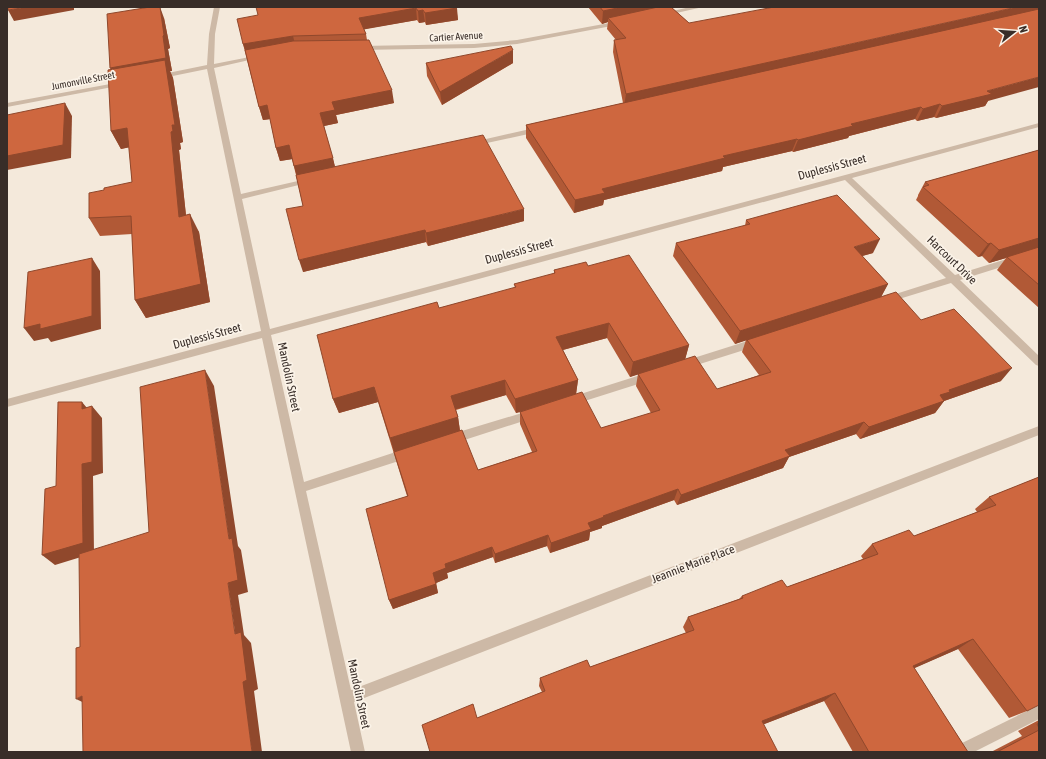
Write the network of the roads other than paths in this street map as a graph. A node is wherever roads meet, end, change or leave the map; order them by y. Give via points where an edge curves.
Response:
1 (217, 7) edge
2 (700, 7) edge
3 (655, 16) edge
4 (625, 22) edge
5 (350, 48) edge
6 (268, 55) edge
7 (210, 67) junction
8 (148, 78) edge
9 (132, 81) edge
10 (7, 105) edge
11 (1039, 125) edge
12 (549, 127) edge
13 (463, 146) edge
14 (847, 177) junction
15 (315, 179) edge
16 (237, 197) junction
17 (1039, 252) edge
18 (953, 279) junction
19 (877, 303) edge
20 (266, 333) junction
21 (763, 340) edge
22 (1039, 362) edge
23 (672, 369) edge
24 (657, 374) edge
25 (7, 403) edge
26 (558, 405) edge
27 (543, 410) edge
28 (1039, 430) edge
29 (445, 442) edge
30 (414, 452) edge
31 (300, 488) junction
32 (347, 698) junction
33 (1039, 712) edge
34 (358, 752) edge
35 (959, 752) edge

1 - 7 street, Mandolin Street
2 - 3 street
4 - 5 street, Cartier Avenue via 510,42
6 - 7 street
7 - 8 street
7 - 16 street, Mandolin Street
9 - 10 street, Jumonville Street
11 - 14 street, Duplessis Street
12 - 13 street
14 - 18 street, Harcourt Drive
14 - 20 street, Duplessis Street
15 - 16 street
16 - 20 street, Mandolin Street
17 - 18 street
18 - 19 street
18 - 22 street, Harcourt Drive
20 - 25 street, Duplessis Street
20 - 31 street, Mandolin Street
21 - 23 street
24 - 26 street
27 - 29 street
28 - 32 street, Jeannie Marie Place
30 - 31 street
31 - 32 street, Mandolin Street
32 - 34 street, Mandolin Street
33 - 35 street

